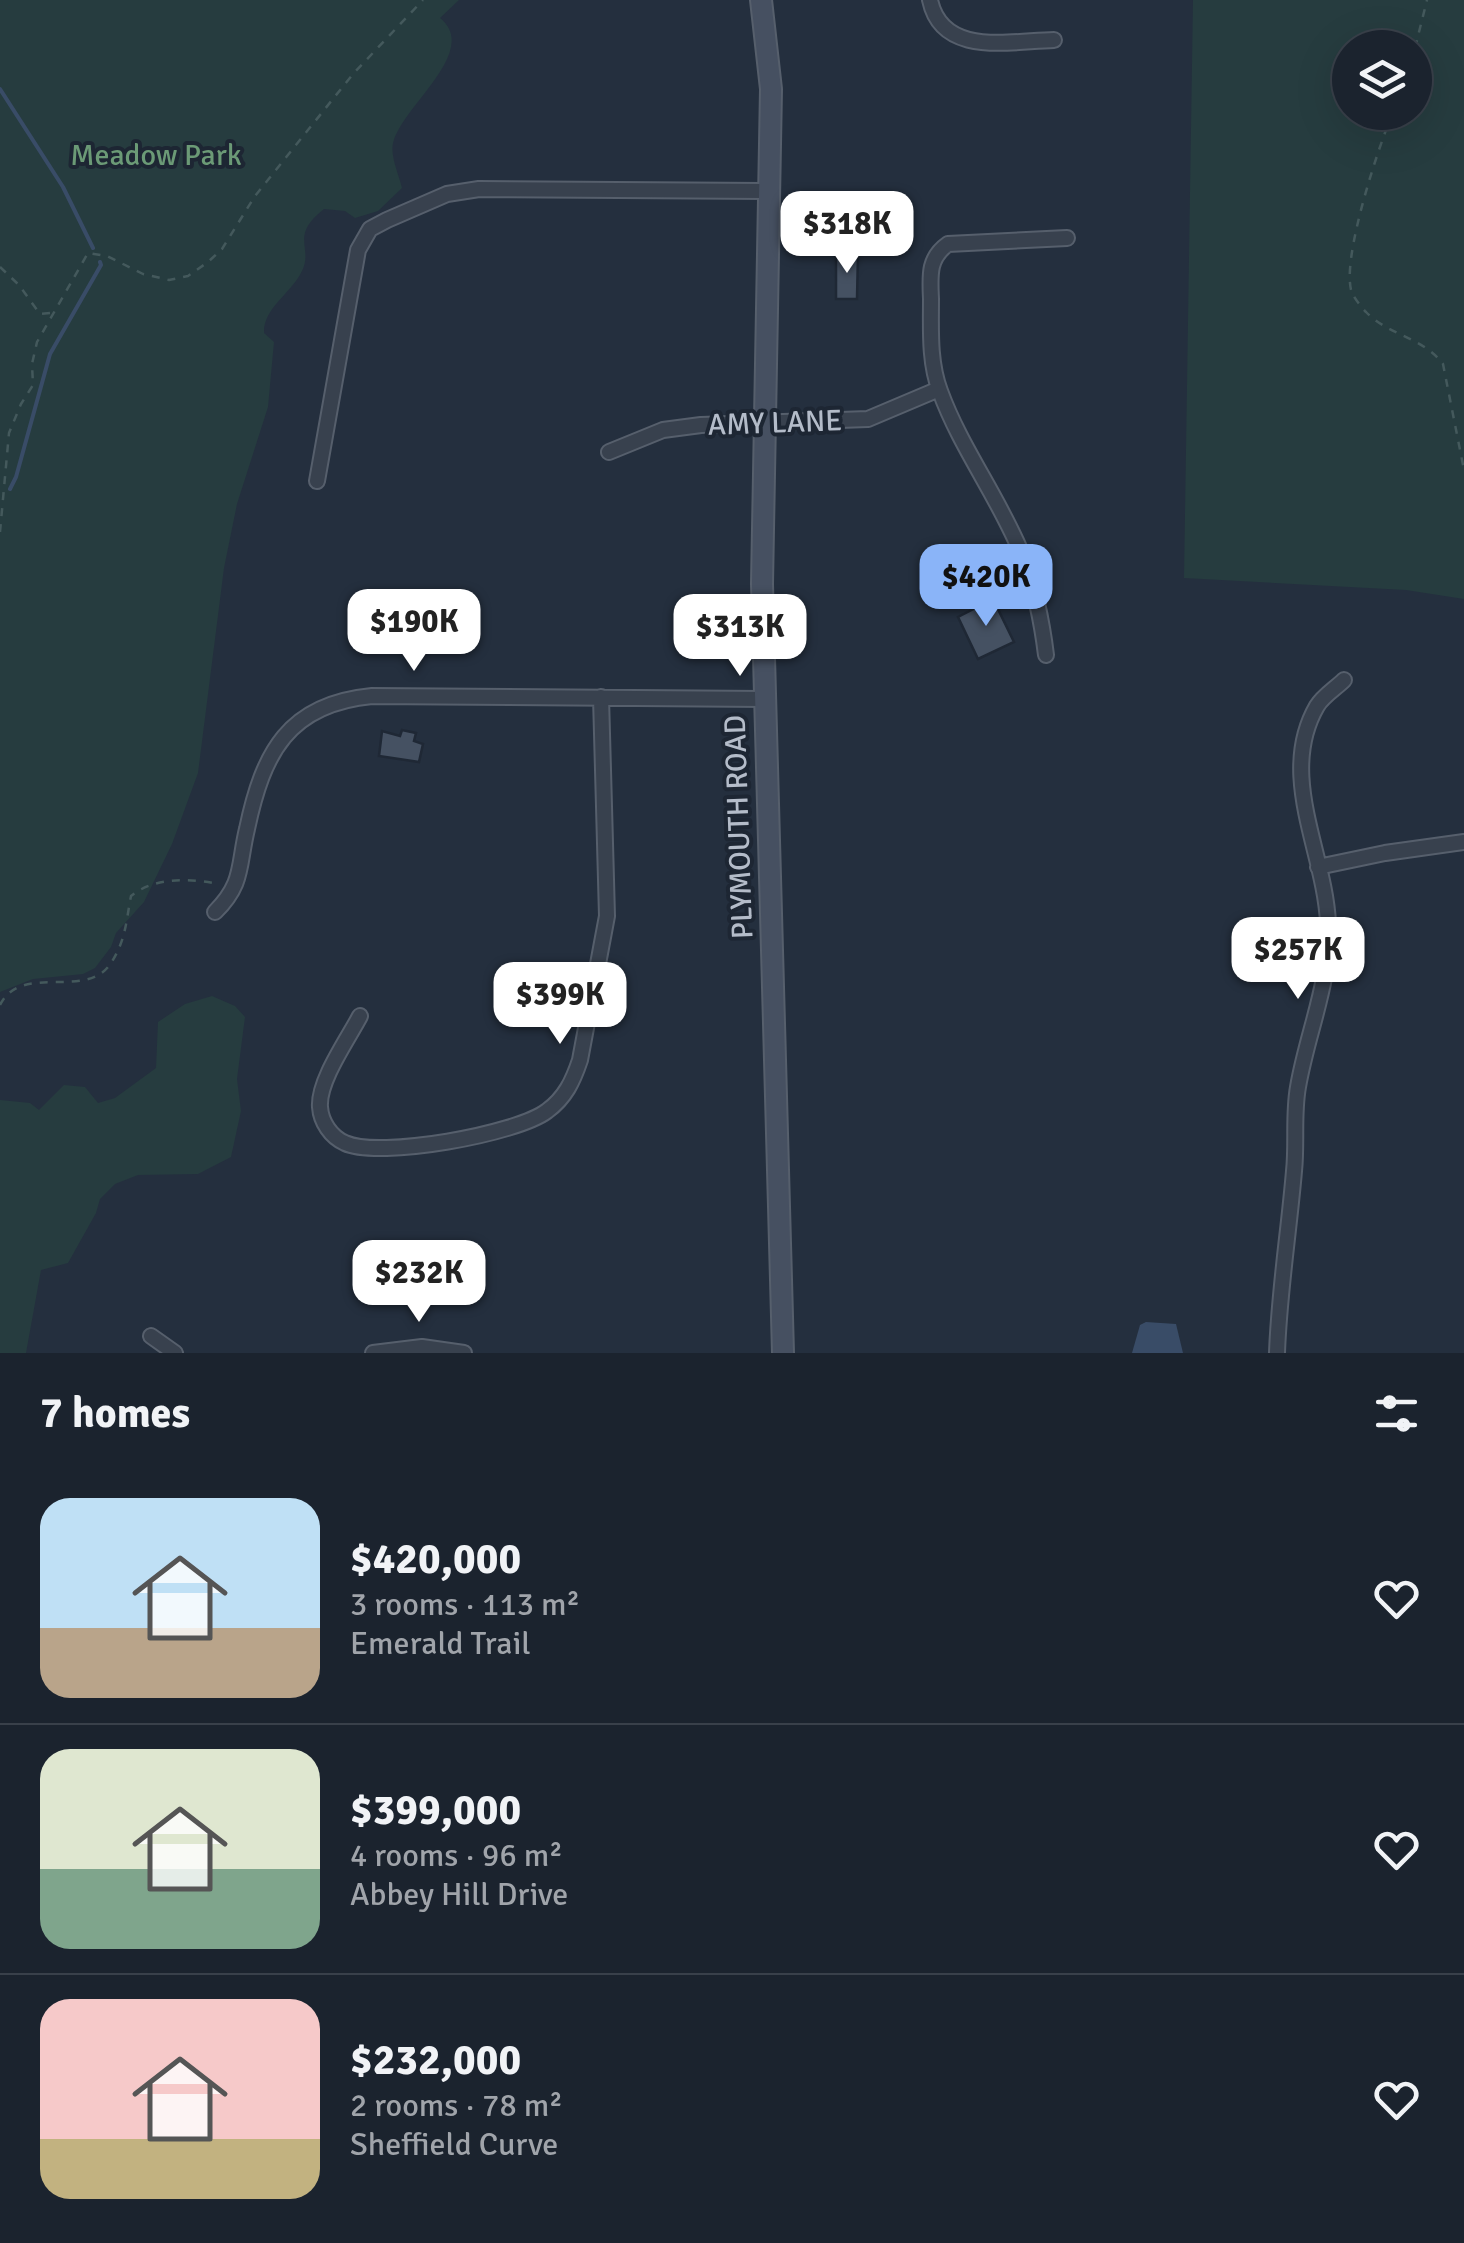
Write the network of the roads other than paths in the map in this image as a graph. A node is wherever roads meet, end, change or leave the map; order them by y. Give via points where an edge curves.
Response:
1 (761, 0) edge
2 (930, 0) edge
3 (1054, 40) dead end
4 (770, 191) junction
5 (1067, 238) dead end
6 (939, 389) junction
7 (766, 423) junction
8 (609, 452) dead end
9 (317, 481) dead end
10 (1030, 583) junction
11 (942, 589) dead end
12 (1046, 655) dead end
13 (1344, 680) dead end
14 (600, 697) junction
15 (766, 699) junction
16 (1464, 842) edge
17 (1318, 867) junction
18 (215, 912) dead end
19 (360, 1016) dead end
20 (151, 1336) dead end
21 (175, 1353) edge
22 (373, 1353) edge
23 (464, 1353) edge
24 (784, 1353) edge
25 (1276, 1353) edge

1 - 4 main road, PLYMOUTH ROAD via 771,89
2 - 3 street via 935,18 960,40
4 - 7 main road, PLYMOUTH ROAD
4 - 9 street via 480,188 417,205 370,229 358,250
5 - 6 street via 960,241 939,250 930,273
6 - 7 street, AMY LANE via 868,419
6 - 10 street via 994,492
7 - 8 street, AMY LANE via 663,430
7 - 15 main road, PLYMOUTH ROAD
10 - 11 lane
10 - 12 street
13 - 17 street via 1318,704 1302,760
14 - 15 street
14 - 18 street via 372,696 322,706 300,719 268,758 233,894
14 - 19 street via 607,916 580,1060 562,1098 502,1132 392,1148 346,1144 325,1124 320,1097
15 - 24 main road, PLYMOUTH ROAD
16 - 17 street
17 - 25 street via 1328,957 1297,1090
20 - 21 street
22 - 23 street via 422,1347

